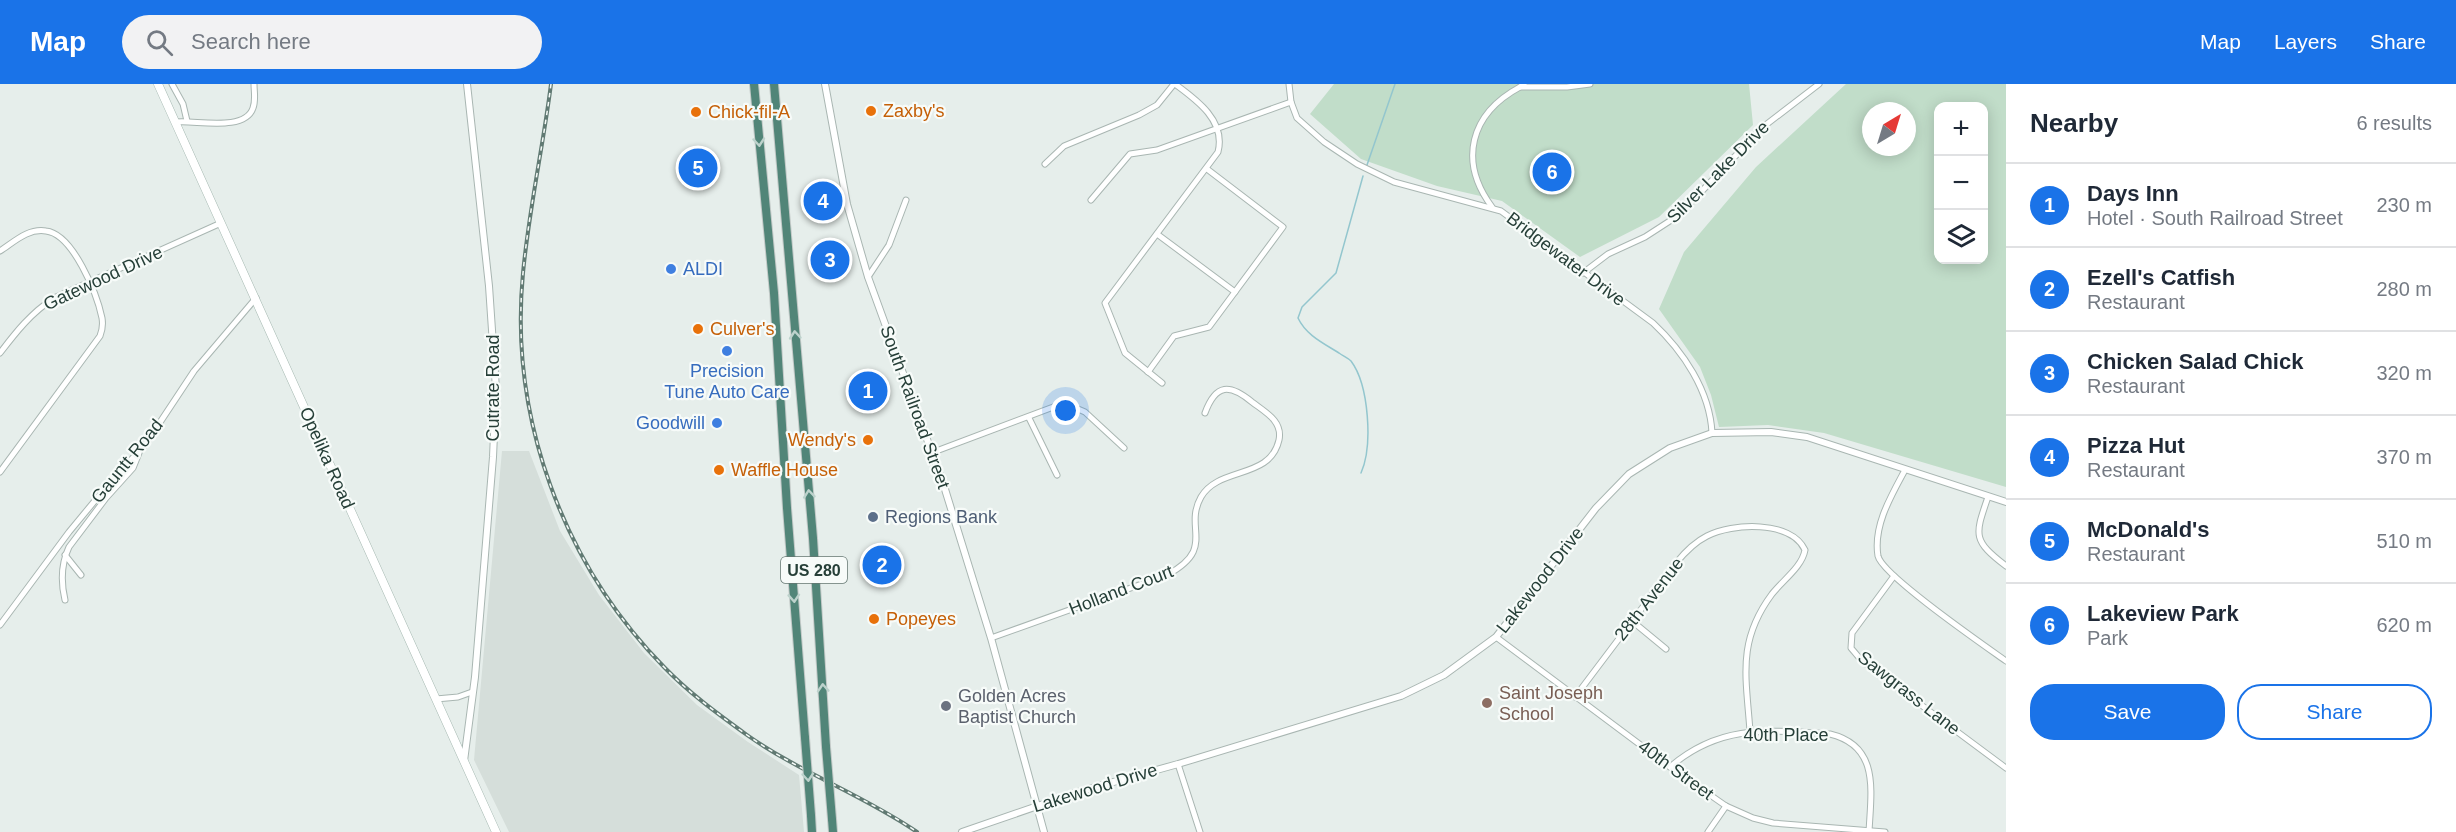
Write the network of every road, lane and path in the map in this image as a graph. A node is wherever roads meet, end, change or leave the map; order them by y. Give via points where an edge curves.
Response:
1 (158, 84) edge
2 (172, 84) edge
3 (254, 84) edge
4 (467, 84) edge
5 (754, 84) edge
6 (774, 84) edge
7 (825, 84) edge
8 (1175, 84) edge
9 (1289, 84) edge
10 (1590, 84) edge
11 (1819, 84) edge
12 (1522, 85) edge
13 (1291, 102) junction
14 (187, 121) junction
15 (177, 122) junction
16 (1217, 128) junction
17 (1045, 164) dead end
18 (1207, 169) junction
19 (906, 200) dead end
20 (1091, 200) dead end
21 (1492, 207) junction
22 (221, 223) junction
23 (1156, 234) junction
24 (0, 251) edge
25 (1583, 273) junction
26 (868, 277) junction
27 (89, 282) junction
28 (1235, 292) junction
29 (256, 298) junction
30 (0, 353) edge
31 (1148, 372) junction
32 (1162, 383) dead end
33 (1204, 413) dead end
34 (1029, 418) junction
35 (1712, 433) junction
36 (1124, 448) dead end
37 (140, 451) junction
38 (931, 453) junction
39 (0, 457) edge
40 (8, 463) junction
41 (1905, 470) junction
42 (0, 472) edge
43 (1057, 475) dead end
44 (1988, 497) junction
45 (2006, 502) edge
46 (65, 555) junction
47 (2006, 566) edge
48 (81, 575) dead end
49 (1894, 576) junction
50 (65, 600) dead end
51 (0, 610) edge
52 (7, 615) junction
53 (1632, 621) junction
54 (0, 625) edge
55 (1496, 637) junction
56 (990, 638) junction
57 (1666, 649) dead end
58 (2006, 662) edge
59 (472, 692) junction
60 (1575, 696) junction
61 (436, 699) junction
62 (1750, 731) junction
63 (464, 761) junction
64 (1178, 764) junction
65 (1670, 767) junction
66 (2006, 768) edge
67 (1035, 806) junction
68 (1726, 806) junction
69 (1869, 831) edge
70 (496, 832) edge
71 (812, 832) edge
72 (833, 832) edge
73 (962, 832) edge
74 (1044, 832) edge
75 (1200, 832) edge
76 (1707, 832) edge
77 (1885, 832) edge

1 - 15 main road, Opelika Road
2 - 14 street
3 - 14 street via 254,106 247,117 234,122
4 - 59 street, Cutrate Road via 496,389
5 -> 71 highway, US 280, bridge via 774,293 786,508
72 -> 6 highway, US 280, bridge
7 - 26 street, South Railroad Street via 847,204
8 - 16 street via 1198,101
8 - 17 street via 1157,105 1064,146
9 - 13 street, Bridgewater Drive
10 - 12 street
11 - 25 street, Silver Lake Drive via 1763,127 1679,215 1646,237 1608,254
12 - 21 street via 1487,113 1471,150 1481,192
13 - 16 street
13 - 21 street, Bridgewater Drive via 1297,118 1324,142 1375,174
14 - 15 street
15 - 22 main road, Opelika Road
16 - 18 street via 1220,145
16 - 20 street via 1157,150 1130,154
18 - 23 street
18 - 28 street via 1283,227
19 - 26 street via 890,245
21 - 25 street, Bridgewater Drive
22 - 27 street, Gatewood Drive
22 - 29 main road, Opelika Road
23 - 28 street
23 - 31 street via 1106,303 1122,347
24 - 27 street via 34,231 60,235
25 - 35 street, Bridgewater Drive via 1667,336 1709,405
26 - 38 street, South Railroad Street
27 - 30 street, Gatewood Drive via 36,309
27 - 40 street via 103,320 100,336
28 - 31 street via 1209,327 1174,336
29 - 37 street, Gauntt Road via 194,371
29 - 61 main road, Opelika Road
31 - 32 street
33 - 56 street, Holland Court via 1218,393 1224,389 1237,390 1274,419 1280,438 1264,464 1220,482 1203,494 1198,507 1195,548 1189,560 1167,575
34 - 36 street via 1057,405 1073,405
34 - 38 street
34 - 43 street
35 - 41 street, Lakewood Drive via 1771,432 1808,437
35 - 55 street, Lakewood Drive via 1670,448 1629,474 1596,508
37 - 46 street via 137,462
37 - 52 street, Gauntt Road via 112,480
38 - 56 street, South Railroad Street
39 - 40 street
40 - 42 street
41 - 44 street, Lakewood Drive
41 - 49 street via 1888,501 1876,538 1879,560
44 - 45 street, Lakewood Drive
44 - 47 street via 1978,527 1980,540
46 - 48 street
46 - 50 street
49 - 58 street
49 - 66 street, Sawgrass Lane via 1852,633 1851,648 1862,661
51 - 52 street
52 - 54 street, Gauntt Road
53 - 57 street
53 - 60 street, 28th Avenue
53 - 62 street, 28th Avenue via 1676,563 1707,536 1745,526 1785,532 1797,538 1805,550 1800,563 1758,615 1745,655
55 - 60 street, 40th Street
55 - 64 street, Lakewood Drive via 1444,675 1401,696
56 - 67 street, South Railroad Street
59 - 61 street
59 - 63 street, Cutrate Road
60 - 65 street, 40th Street
61 - 63 main road, Opelika Road
62 - 65 street, 40th Place via 1705,743
62 - 69 street, 40th Place via 1830,734 1855,744 1868,766
63 - 70 main road, Opelika Road
64 - 67 street, Lakewood Drive
64 - 75 street
65 - 68 street, 40th Street
67 - 73 street, Lakewood Drive
67 - 74 street, South Railroad Street
68 - 69 street, 40th Street via 1773,823
68 - 76 street
69 - 77 street, 40th Street

